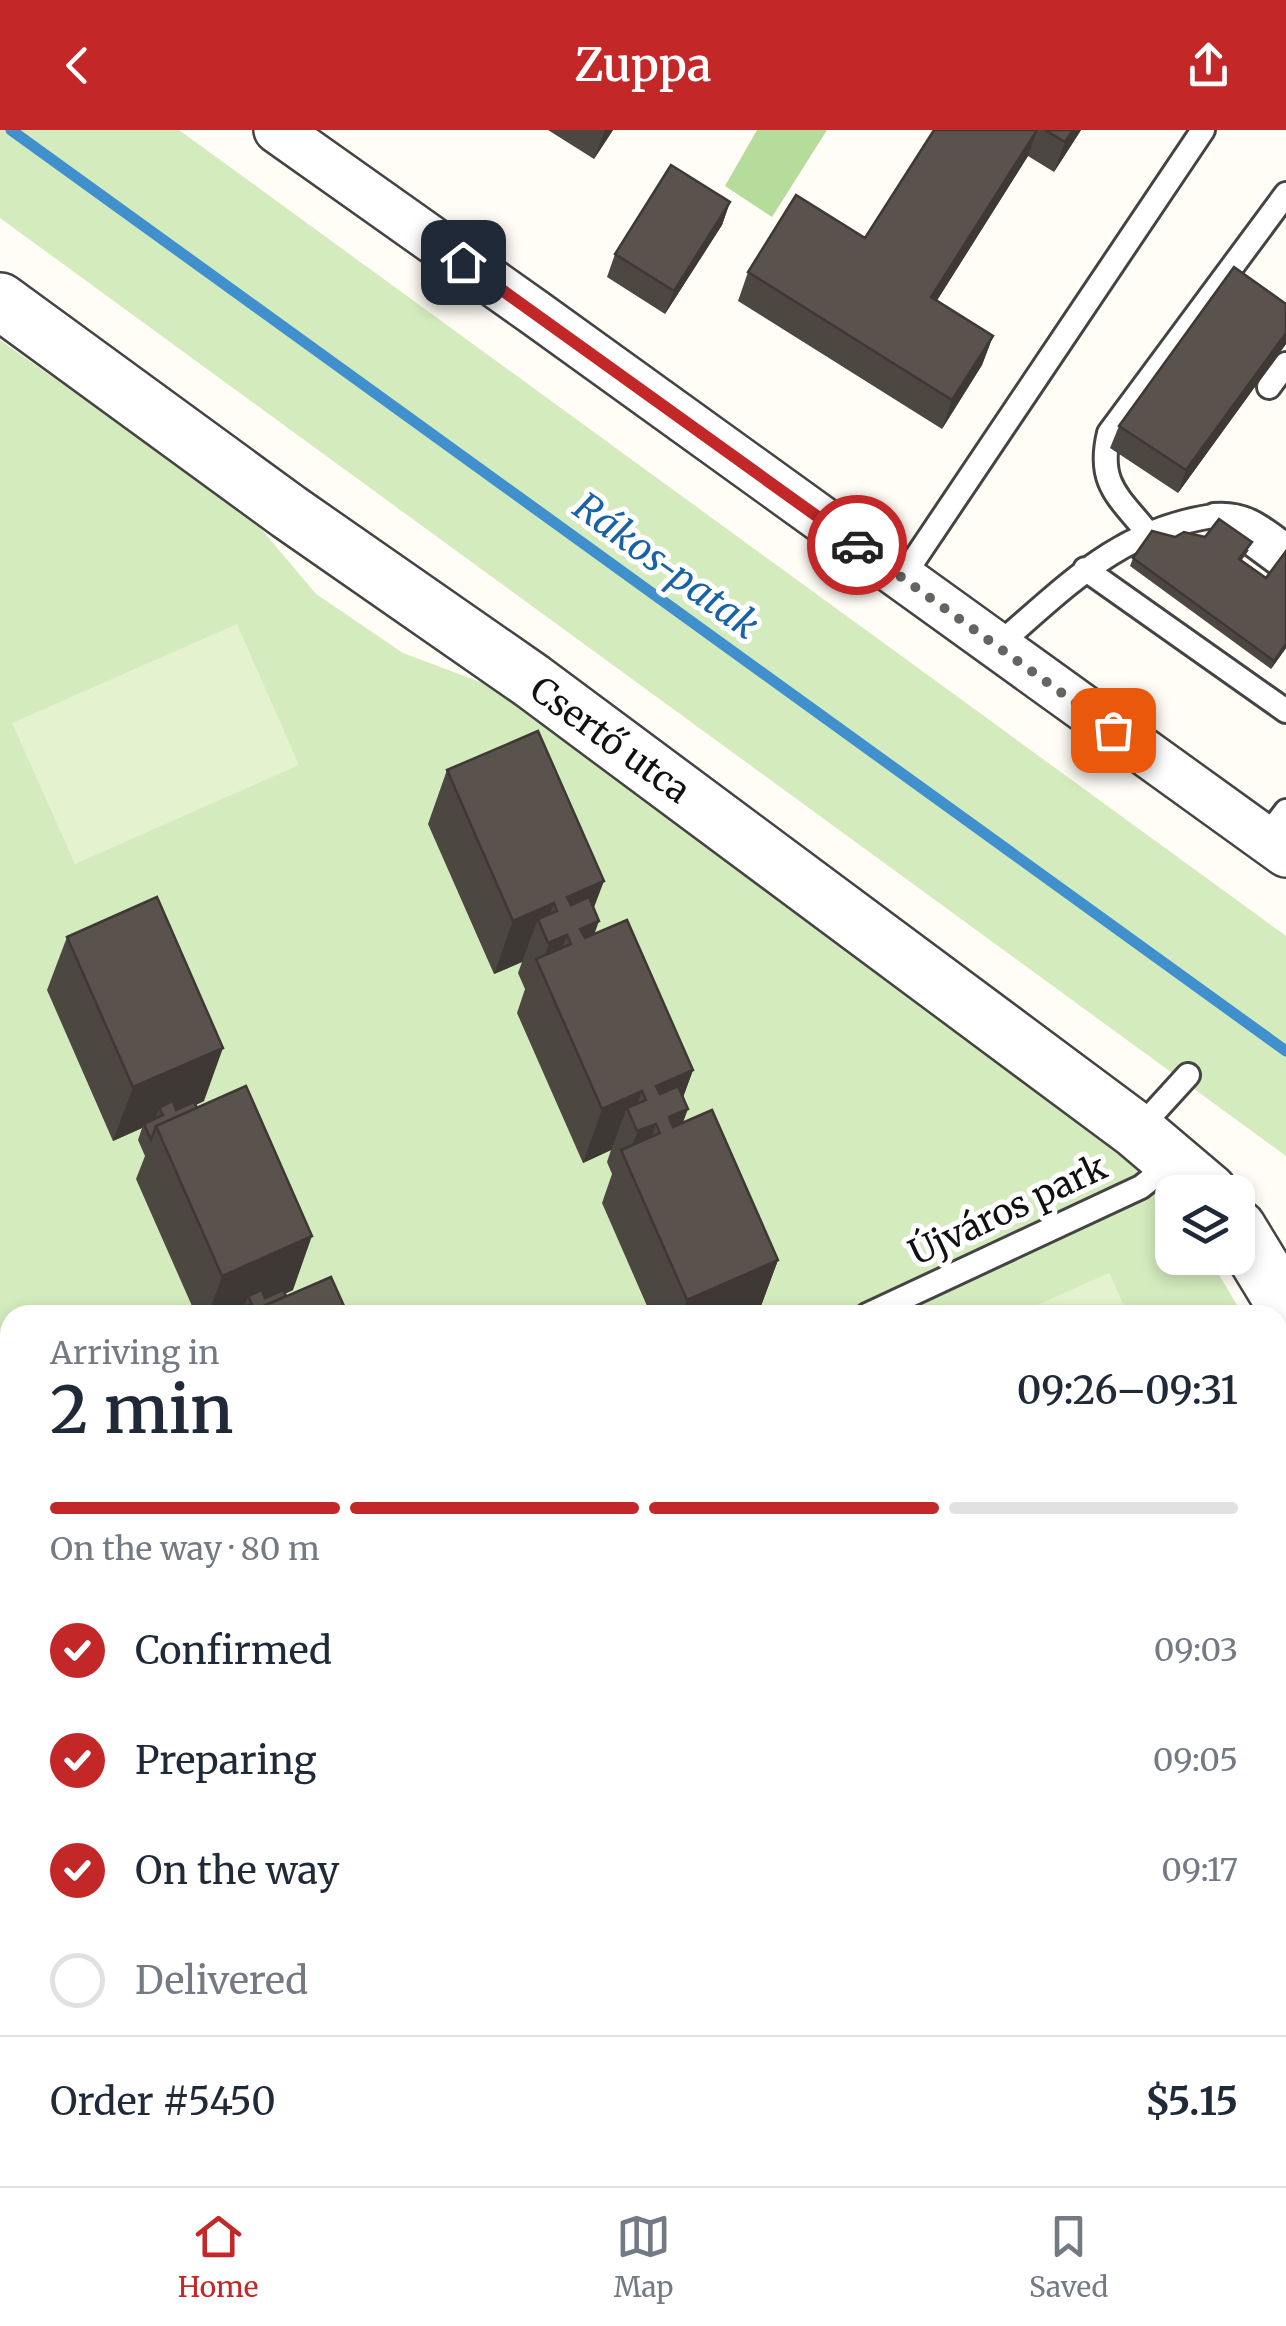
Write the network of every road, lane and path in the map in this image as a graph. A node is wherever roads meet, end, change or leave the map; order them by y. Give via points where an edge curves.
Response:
1 (277, 130) edge
2 (1202, 130) edge
3 (1286, 194) edge
4 (0, 301) edge
5 (1286, 364) edge
6 (1269, 387) edge
7 (1148, 532) junction
8 (1276, 554) edge
9 (1085, 568) junction
10 (1248, 573) edge
11 (902, 578) junction
12 (1208, 625) edge
13 (1193, 645) junction
14 (997, 646) junction
15 (1286, 710) edge
16 (1279, 835) edge
17 (1188, 1075) dead end
18 (1173, 1161) edge
19 (1255, 1256) edge
20 (887, 1305) edge
21 (1285, 1305) edge

1 - 11 street
2 - 11 lane
3 - 7 lane via 1109,434 1102,461 1110,486
4 - 18 street, Csertő utca via 532,682
5 - 6 lane
7 - 8 lane via 1213,516
7 - 9 lane
8 - 10 lane
9 - 13 lane
9 - 14 lane
11 - 14 street
12 - 13 lane
13 - 15 lane
14 - 16 street
17 - 18 lane, Újváros park
18 - 20 lane, Újváros park via 1141,1186
19 - 21 street

